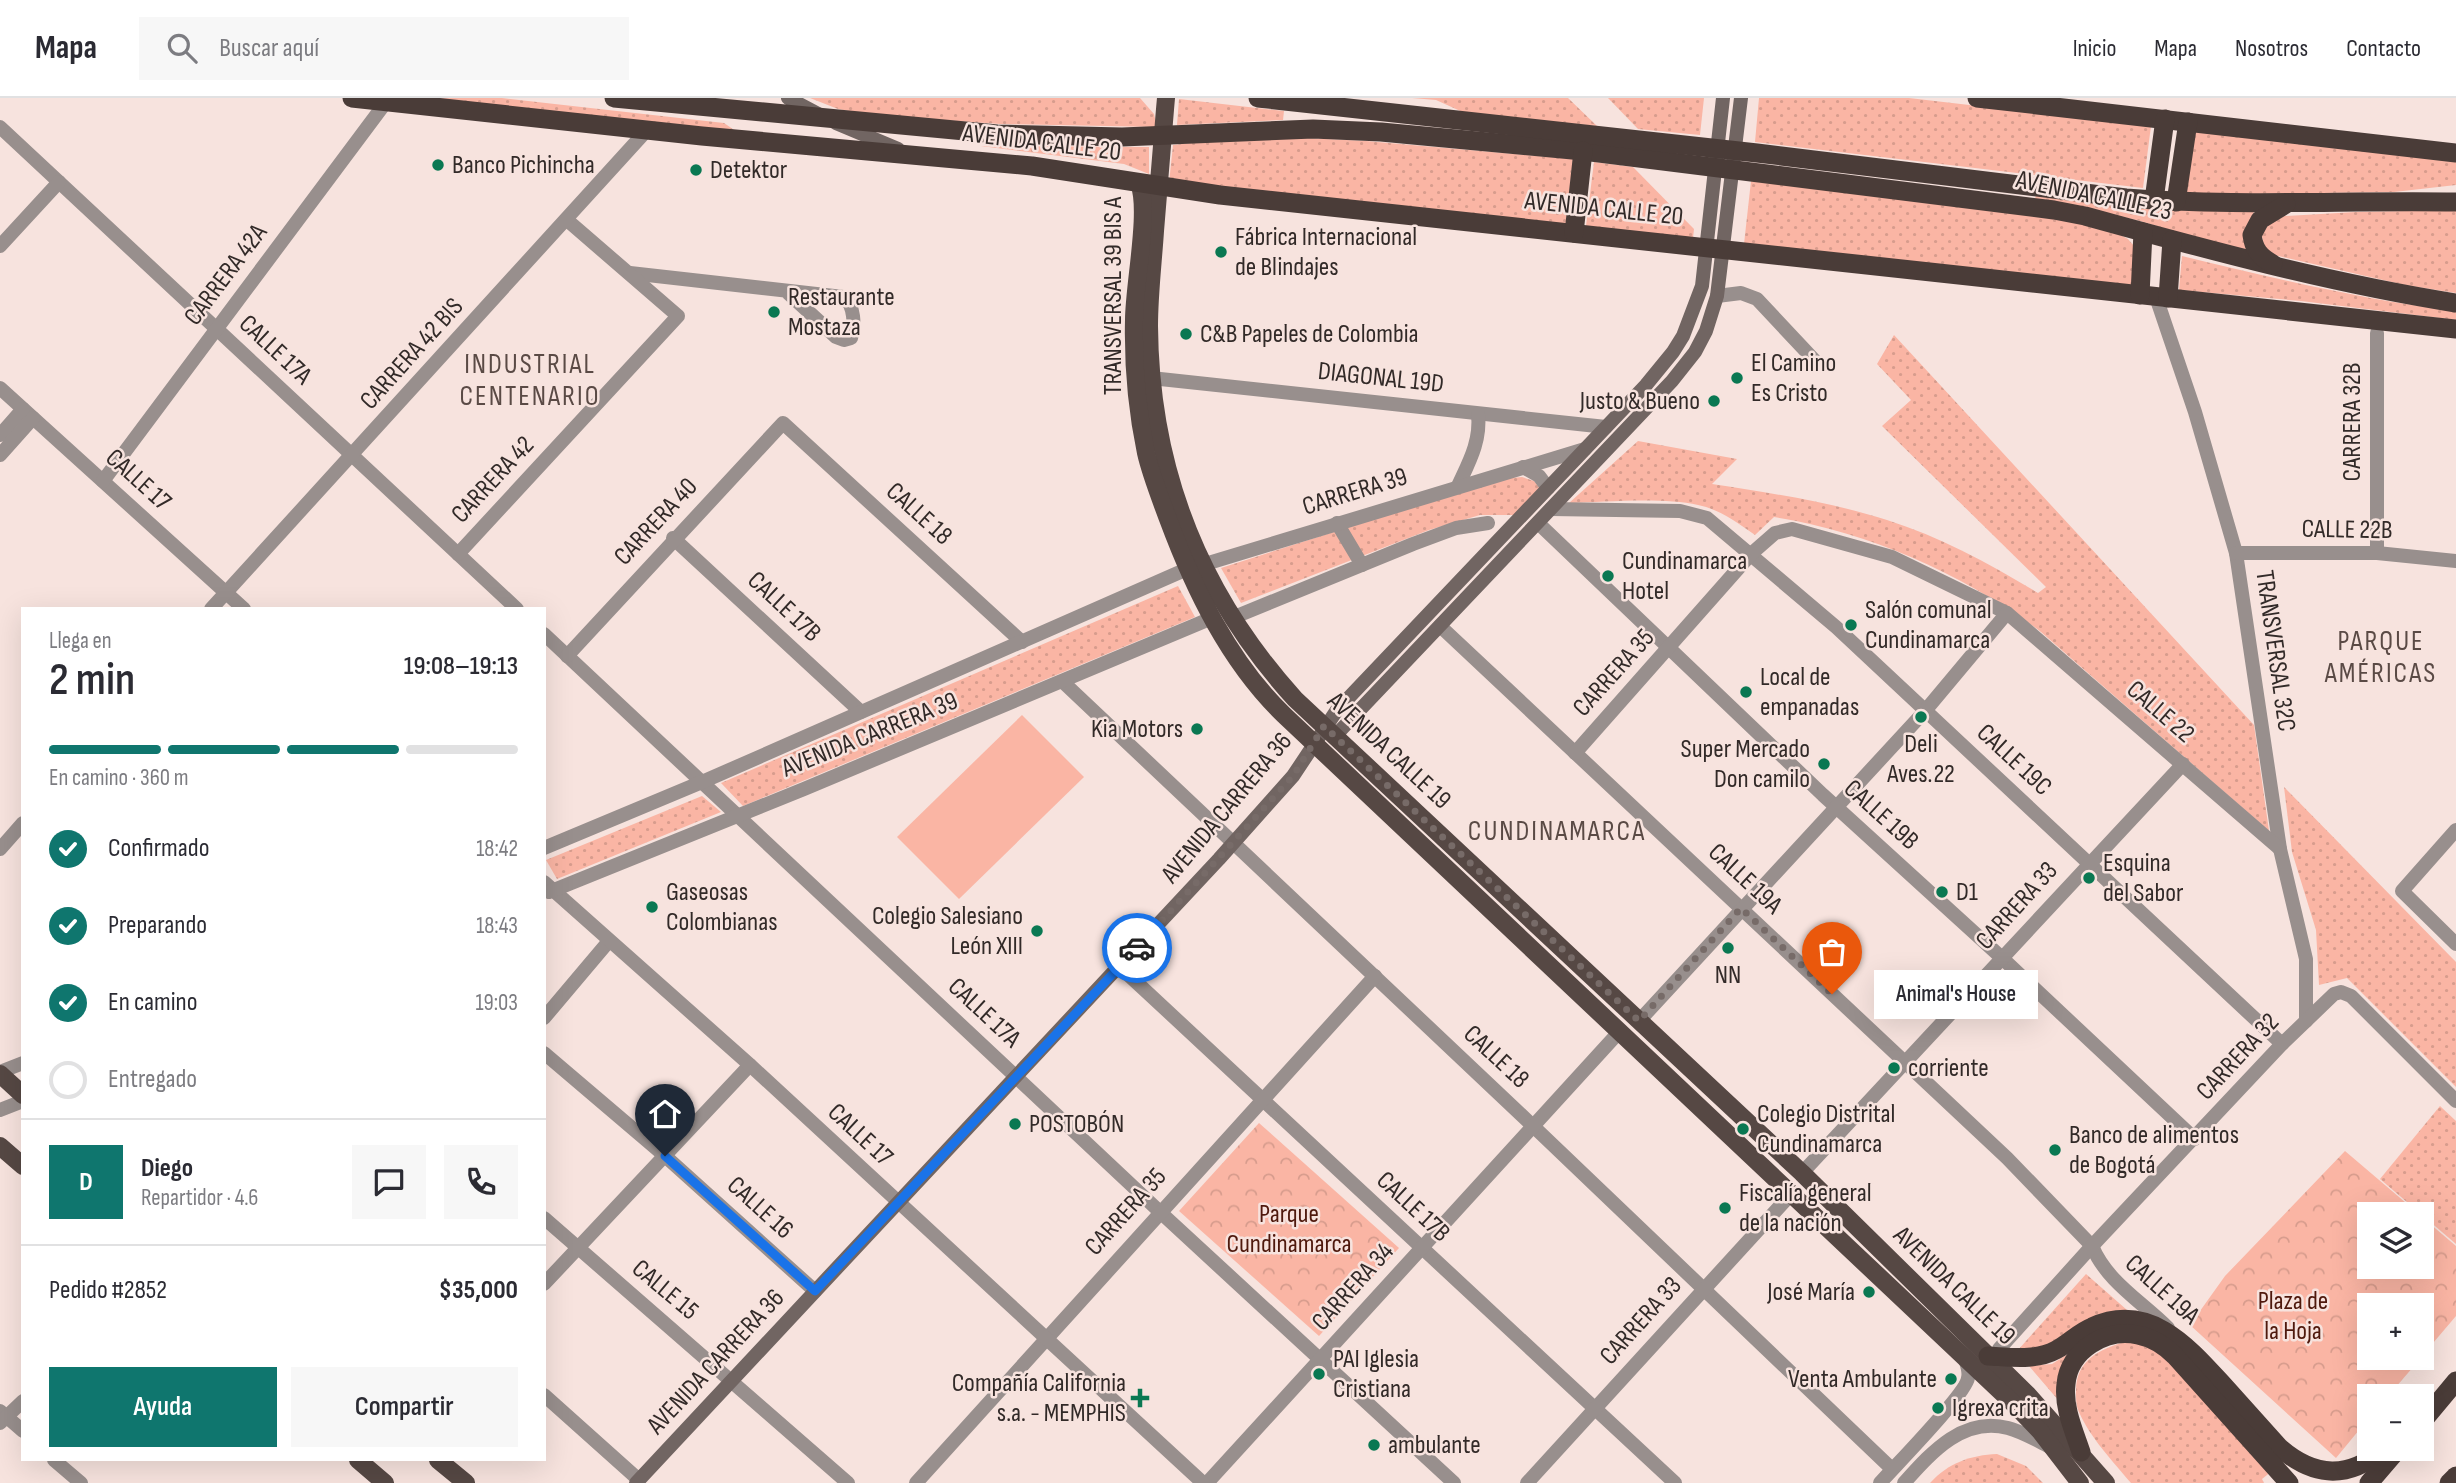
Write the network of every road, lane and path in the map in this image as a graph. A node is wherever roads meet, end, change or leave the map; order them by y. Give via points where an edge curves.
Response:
1 (352, 98) edge
2 (614, 98) edge
3 (788, 98) edge
4 (1166, 98) edge
5 (1258, 98) edge
6 (1723, 98) edge
7 (1741, 98) edge
8 (1977, 98) edge
9 (388, 100) edge
10 (1350, 103) edge
11 (733, 109) junction
12 (825, 118) junction
13 (2165, 119) junction
14 (2188, 122) junction
15 (0, 127) edge
16 (647, 130) junction
17 (997, 134) junction
18 (1163, 135) junction
19 (753, 141) junction
20 (1583, 151) junction
21 (2456, 153) edge
22 (912, 155) junction
23 (1725, 159) junction
24 (59, 182) junction
25 (1139, 183) junction
26 (1159, 186) junction
27 (2456, 192) edge
28 (2154, 200) junction
29 (2411, 201) junction
30 (2176, 202) junction
31 (2456, 202) edge
32 (2287, 204) junction
33 (567, 220) junction
34 (2143, 232) junction
35 (1574, 233) junction
36 (2172, 240) junction
37 (0, 246) edge
38 (1715, 248) junction
39 (2282, 269) junction
40 (630, 274) junction
41 (786, 291) junction
42 (1717, 296) junction
43 (2155, 296) junction
44 (2456, 303) edge
45 (216, 329) junction
46 (2456, 329) edge
47 (2376, 334) dead end
48 (1818, 363) dead end
49 (1151, 378) junction
50 (0, 388) edge
51 (28, 414) junction
52 (1478, 414) junction
53 (783, 423) joint
54 (1606, 427) junction
55 (0, 435) edge
56 (1585, 449) junction
57 (0, 454) edge
58 (353, 456) junction
59 (1523, 467) junction
60 (103, 481) junction
61 (1458, 486) junction
62 (1544, 493) junction
63 (1551, 509) junction
64 (1337, 523) junction
65 (1488, 523) dead end
66 (1538, 523) junction
67 (1775, 533) joint
68 (674, 538) junction
69 (2236, 552) junction
70 (2376, 553) junction
71 (458, 554) junction
72 (1751, 554) junction
73 (2456, 561) edge
74 (1362, 565) junction
75 (1195, 567) junction
76 (226, 593) junction
77 (213, 607) edge
78 (242, 607) edge
79 (515, 607) edge
80 (2007, 612) junction
81 (1212, 618) junction
82 (1232, 618) junction
83 (1440, 626) junction
84 (546, 637) edge
85 (1021, 642) junction
86 (1668, 649) junction
87 (567, 656) junction
88 (1063, 682) junction
89 (1925, 711) junction
90 (861, 712) junction
91 (1330, 731) junction
92 (1314, 743) junction
93 (1575, 753) junction
94 (2183, 764) junction
95 (702, 782) junction
96 (1836, 807) junction
97 (739, 816) junction
98 (21, 825) edge
99 (2456, 830) edge
100 (1233, 842) junction
101 (546, 847) edge
102 (0, 849) edge
103 (2280, 849) junction
104 (2090, 862) junction
105 (547, 889) edge
106 (1741, 908) junction
107 (609, 941) junction
108 (2456, 944) edge
109 (2002, 958) junction
110 (1119, 967) junction
111 (1374, 976) junction
112 (546, 1016) edge
113 (1639, 1021) junction
114 (2306, 1021) junction
115 (1620, 1031) junction
116 (2282, 1044) junction
117 (546, 1055) edge
118 (1905, 1062) junction
119 (21, 1064) edge
120 (750, 1065) junction
121 (0, 1073) edge
122 (1017, 1077) junction
123 (21, 1093) edge
124 (1262, 1100) junction
125 (2456, 1101) edge
126 (21, 1102) edge
127 (0, 1110) edge
128 (1533, 1126) junction
129 (2195, 1139) junction
130 (0, 1146) edge
131 (665, 1156) junction
132 (21, 1164) edge
133 (1802, 1173) junction
134 (1792, 1193) junction
135 (898, 1203) junction
136 (1159, 1212) junction
137 (546, 1220) edge
138 (2092, 1246) junction
139 (578, 1248) junction
140 (1422, 1248) junction
141 (546, 1282) edge
142 (1704, 1289) junction
143 (815, 1291) junction
144 (1045, 1339) junction
145 (2190, 1348) junction
146 (1994, 1353) junction
147 (1964, 1356) junction
148 (1321, 1359) junction
149 (733, 1380) junction
150 (2456, 1381) edge
151 (546, 1397) edge
152 (21, 1403) edge
153 (2434, 1407) edge
154 (1595, 1409) junction
155 (2, 1417) edge
156 (21, 1430) edge
157 (2053, 1448) junction
158 (2081, 1452) junction
159 (55, 1461) edge
160 (359, 1461) edge
161 (440, 1461) edge
162 (2366, 1461) edge
163 (2388, 1461) edge
164 (1892, 1469) junction
165 (2456, 1476) edge
166 (374, 1479) edge
167 (638, 1482) edge
168 (81, 1483) edge
169 (466, 1483) edge
170 (848, 1483) edge
171 (916, 1483) edge
172 (1205, 1483) edge
173 (1454, 1483) edge
174 (1527, 1483) edge
175 (1675, 1483) edge
176 (1880, 1483) edge
177 (1904, 1483) edge
178 (2080, 1483) edge
179 (2106, 1483) edge
180 (2289, 1483) edge
181 (2369, 1483) edge
182 (2449, 1483) edge

1 - 9 highway, AVENIDA CALLE 20
2 - 11 highway, AVENIDA CALLE 20
3 - 12 main road
4 - 18 main road, TRANSVERSAL 39 BIS A
5 - 10 highway
6 - 23 main road, AVENIDA CARRERA 36
7 - 23 main road, AVENIDA CARRERA 36
8 - 13 highway
9 - 16 highway, AVENIDA CALLE 20
9 - 45 street, CARRERA 42A
10 - 23 highway
11 - 12 highway, AVENIDA CALLE 20
11 - 19 highway
12 - 17 highway, AVENIDA CALLE 20
12 - 22 main road
13 - 14 highway
13 - 28 highway
14 - 21 highway
14 - 30 highway
15 - 24 street, CALLE 17A
16 - 19 highway, AVENIDA CALLE 20
16 - 33 street, CARRERA 42 BIS
17 - 18 highway, AVENIDA CALLE 20
17 - 22 highway
18 - 20 highway, AVENIDA CALLE 20 via 1313,128
18 - 26 main road, TRANSVERSAL 39 BIS A
19 - 22 highway, AVENIDA CALLE 20
20 - 23 highway, AVENIDA CALLE 20
20 - 35 highway
22 - 25 highway, AVENIDA CALLE 20 via 1032,166
23 - 28 highway, AVENIDA CALLE 23
23 - 34 highway, AVENIDA CALLE 23 via 2026,205
23 - 38 main road, AVENIDA CARRERA 36
24 - 37 street
24 - 45 street, CALLE 17A
25 - 26 highway, AVENIDA CALLE 20
25 - 75 main road, TRANSVERSAL 39 BIS A via 1143,204 1133,321 1141,423 1157,488
26 - 35 highway, AVENIDA CALLE 20
26 - 49 main road, TRANSVERSAL 39 BIS A via 1149,324
27 - 29 highway
28 - 30 highway, AVENIDA CALLE 23
29 - 31 highway, AVENIDA CALLE 23
29 - 32 highway, AVENIDA CALLE 23
30 - 32 highway, AVENIDA CALLE 23
32 - 39 highway via 2260,220 2252,235 2260,256
33 - 40 street
33 - 58 street, CARRERA 42 BIS
34 - 36 highway, AVENIDA CALLE 23
34 - 43 highway
35 - 38 highway, AVENIDA CALLE 20
36 - 39 highway, AVENIDA CALLE 23
36 - 43 highway
38 - 42 main road, AVENIDA CARRERA 36
38 - 43 highway
38 - 54 main road, AVENIDA CARRERA 36 via 1683,336 1646,386
39 - 44 highway, AVENIDA CALLE 23
40 - 41 street
40 - 71 street, CARRERA 42 via 678,316
41 - 41 street via 849,300 851,338 836,337
42 - 48 street via 1741,293 1758,299
42 - 63 main road, AVENIDA CARRERA 36 via 1706,331 1686,365
43 - 46 highway
43 - 69 street, TRANSVERSAL 32C
45 - 58 street, CALLE 17A
45 - 60 street, CARRERA 42A
47 - 70 street, CARRERA 32B
49 - 52 street, DIAGONAL 19D
49 - 75 main road, TRANSVERSAL 39 BIS A via 1164,461
50 - 51 street, CALLE 17
51 - 55 street
51 - 57 street
51 - 60 street, CALLE 17
52 - 54 street, DIAGONAL 19D
52 - 61 street via 1477,444
53 - 68 street, CARRERA 40
53 - 85 street, CALLE 18
54 - 56 main road, AVENIDA CARRERA 36
56 - 59 street, CARRERA 39
56 - 62 main road, AVENIDA CARRERA 36
58 - 71 street, CALLE 17A
58 - 76 street, CARRERA 42 BIS
59 - 61 street, CARRERA 39
59 - 62 street via 1539,476
60 - 76 street, CALLE 17
61 - 64 street, CARRERA 39
62 - 63 main road
62 - 91 main road, AVENIDA CARRERA 36 via 1341,705
63 - 66 main road, AVENIDA CARRERA 36
63 - 72 street, CALLE 19C via 1680,511 1707,518
64 - 74 street
64 - 75 street, CARRERA 39
65 - 74 street via 1456,528
66 - 83 main road, AVENIDA CARRERA 36
66 - 86 street, CALLE 19B
67 - 72 street, CARRERA 35
67 - 80 street, CALLE 22 via 1792,529 1892,557
68 - 87 street, CARRERA 40
68 - 90 street, CALLE 17B
69 - 70 street, CALLE 22B
69 - 103 street, TRANSVERSAL 32C
70 - 73 street, CALLE 22B
71 - 79 street, CALLE 17A
72 - 86 street, CARRERA 35
72 - 89 street, CALLE 19C
74 - 82 street
75 - 81 main road, AVENIDA CALLE 19
75 - 82 main road, AVENIDA CALLE 19
75 - 85 street, AVENIDA CARRERA 39
76 - 77 street, CARRERA 42 BIS
76 - 78 street, CALLE 17
80 - 89 street
80 - 94 street, CALLE 22
81 - 88 street, AVENIDA CARRERA 39
81 - 92 main road, AVENIDA CALLE 19 via 1264,694
82 - 91 main road, AVENIDA CALLE 19 via 1284,687
83 - 91 main road, AVENIDA CARRERA 36
83 - 93 street, CALLE 19A
84 - 87 street, CALLE 17A
85 - 90 street, AVENIDA CARRERA 39
86 - 93 street, CARRERA 35
86 - 96 street, CALLE 19B
87 - 95 street, CALLE 17A
88 - 97 street, AVENIDA CARRERA 39
88 - 100 street, CALLE 18
89 - 96 street
89 - 104 street, CALLE 19C
90 - 95 street, AVENIDA CARRERA 39
91 - 92 main road, AVENIDA CARRERA 36
91 - 113 main road, AVENIDA CALLE 19
92 - 100 main road, AVENIDA CARRERA 36 via 1293,776
92 - 115 main road, AVENIDA CALLE 19
93 - 106 street, CALLE 19A
94 - 103 street, CALLE 22
94 - 104 street, CARRERA 33
95 - 97 street, CALLE 17A
95 - 101 street, AVENIDA CARRERA 39
96 - 106 street
96 - 109 street, CALLE 19B
97 - 105 street, AVENIDA CARRERA 39
97 - 122 street, CALLE 17A
98 - 102 street
99 - 108 street via 2402,891
100 - 110 main road, AVENIDA CARRERA 36
100 - 111 street, CALLE 18
103 - 114 street, TRANSVERSAL 32C via 2306,959
104 - 109 street, CARRERA 33
104 - 116 street, CALLE 19C
105 - 107 street, CALLE 17
106 - 113 street
106 - 118 street, CALLE 19A
107 - 112 street
107 - 120 street, CALLE 17
109 - 118 street, CARRERA 33
109 - 129 street, CALLE 19B
110 - 122 main road, AVENIDA CARRERA 36
110 - 124 street, CALLE 17B
111 - 124 street, CARRERA 35
111 - 128 street, CALLE 18
113 - 133 main road, AVENIDA CALLE 19
114 - 116 street, CARRERA 32
114 - 125 street, CARRERA 32 via 2334,994 2346,992
115 - 128 street, CARRERA 34
115 - 134 main road, AVENIDA CALLE 19
116 - 129 street, CARRERA 32
117 - 131 street, CALLE 16
118 - 133 street, CARRERA 33
118 - 138 street, CALLE 19A
119 - 121 street
120 - 131 street
120 - 135 street, CALLE 17
121 - 123 main road
122 - 135 main road, AVENIDA CARRERA 36
122 - 136 street, CALLE 17A
124 - 136 street, CARRERA 35
124 - 140 street, CALLE 17B
126 - 127 street
128 - 140 street, CARRERA 34
128 - 142 street, CALLE 18
129 - 138 street, CARRERA 32
130 - 132 main road
131 - 139 street
131 - 143 street, CALLE 16
133 - 146 main road, AVENIDA CALLE 19
134 - 142 street, CARRERA 33
134 - 147 main road, AVENIDA CALLE 19
135 - 143 main road, AVENIDA CARRERA 36
135 - 144 street, CALLE 17
136 - 144 street, CARRERA 35
136 - 148 street, CALLE 17A
137 - 139 street, CALLE 15
138 - 145 street, CALLE 19A via 2110,1276
138 - 146 street, CARRERA 32
139 - 141 street
139 - 149 street, CALLE 15
140 - 148 street, CARRERA 34
140 - 154 street, CALLE 17B
142 - 154 street, CARRERA 33
142 - 164 street, CALLE 18
143 - 149 main road, AVENIDA CARRERA 36
144 - 171 street, CARRERA 35
144 - 172 street, CALLE 17
145 - 146 highway via 2154,1325 2120,1320 2090,1328 2044,1355 2016,1358
145 - 162 highway via 2280,1448 2304,1465 2340,1472
146 - 158 main road, AVENIDA CALLE 19
147 - 157 main road, AVENIDA CALLE 19
147 - 164 street via 1966,1384
148 - 172 street, CARRERA 34
148 - 173 street, CALLE 17A
149 - 167 main road, AVENIDA CARRERA 36
149 - 170 street, CALLE 15
150 - 153 highway
151 - 167 street
152 - 155 street
154 - 174 street, CARRERA 33
154 - 175 street, CALLE 17B
155 - 156 street
157 - 177 street via 2009,1428 1969,1429 1937,1448
157 - 178 main road, AVENIDA CALLE 19
158 - 179 main road, AVENIDA CALLE 19
158 - 180 highway via 2065,1396 2072,1366 2094,1342 2137,1334 2175,1356
159 - 168 street
160 - 166 main road
161 - 169 main road
163 - 181 highway
164 - 176 street
165 - 182 highway

